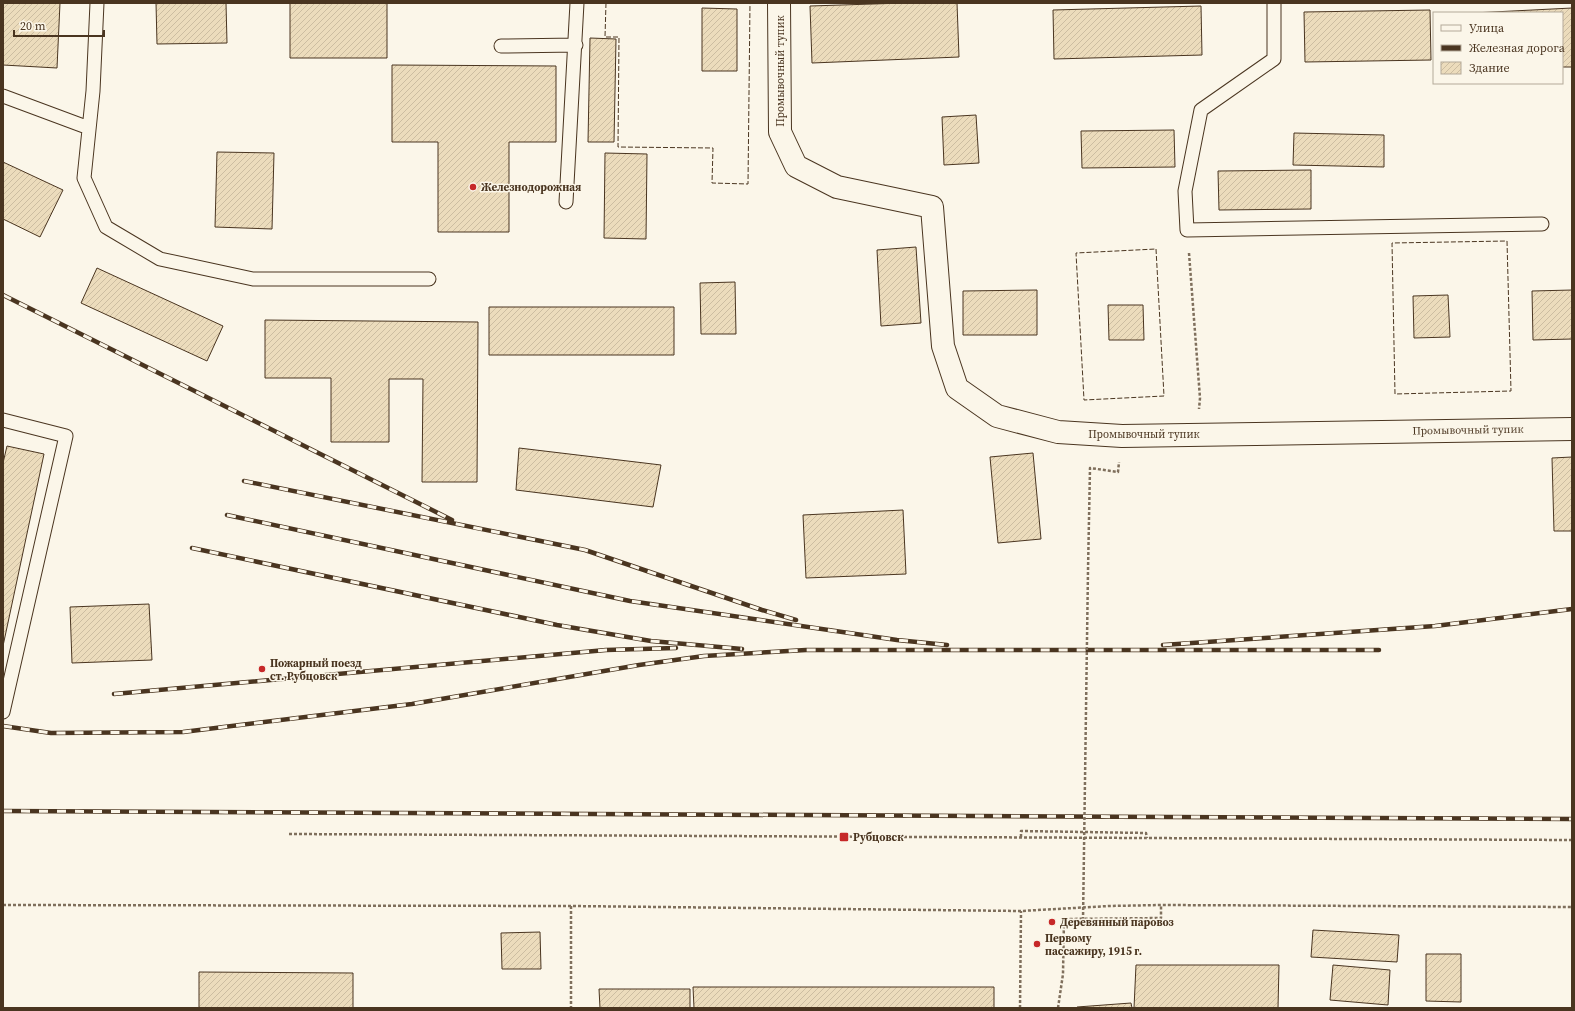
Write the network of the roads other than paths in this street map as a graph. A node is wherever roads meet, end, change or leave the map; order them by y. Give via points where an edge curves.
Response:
1 (98, 3) edge
2 (577, 3) edge
3 (779, 3) edge
4 (1274, 3) edge
5 (576, 45) junction
6 (501, 46) dead end
7 (3, 96) edge
8 (90, 128) junction
9 (566, 202) dead end
10 (1542, 224) dead end
11 (429, 279) dead end
12 (3, 420) edge
13 (1572, 429) edge
14 (3, 712) edge

1 - 8 lane
2 - 5 lane
3 - 13 street, Промывочный тупик via 780,132 796,166 837,187 932,207 943,346 957,388 997,416 1058,432 1122,436
4 - 10 lane via 1274,59 1201,110 1185,191 1187,230
5 - 6 lane
5 - 9 lane
7 - 8 lane
8 - 11 lane via 84,178 106,227 160,259 253,279
12 - 14 lane via 66,436

